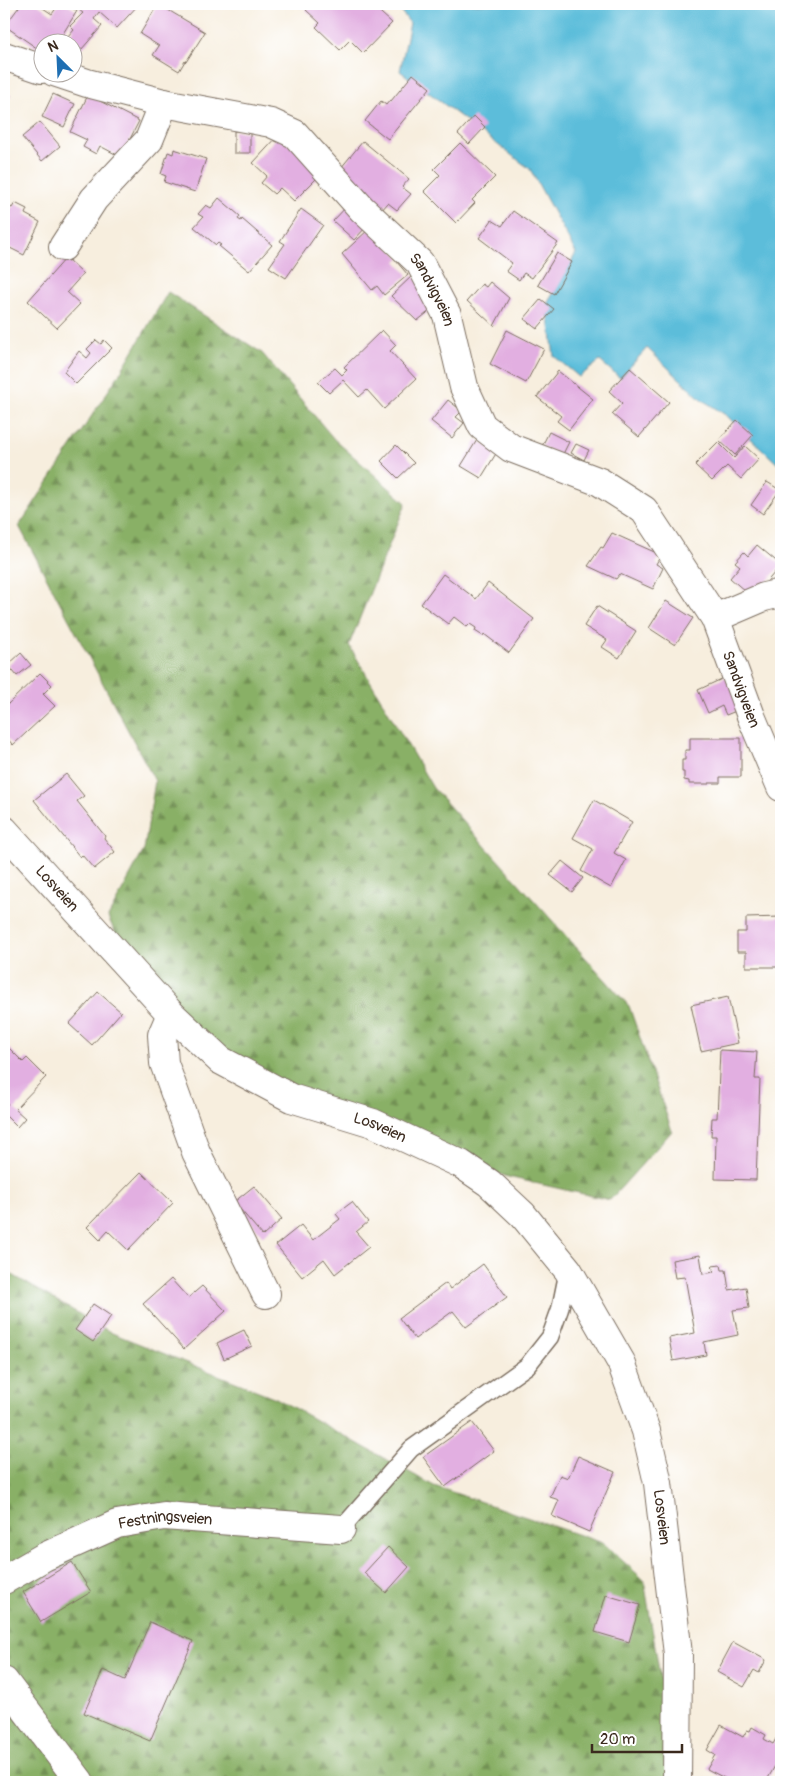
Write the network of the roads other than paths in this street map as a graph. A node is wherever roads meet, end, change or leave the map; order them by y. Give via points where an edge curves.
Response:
1 (4, 56) edge
2 (32, 65) edge
3 (82, 81) edge
4 (164, 104) junction
5 (62, 248) dead end
6 (781, 594) edge
7 (715, 618) junction
8 (781, 787) edge
9 (4, 830) edge
10 (171, 1014) junction
11 (568, 1270) junction
12 (266, 1294) dead end
13 (341, 1529) joint
14 (4, 1580) edge
15 (4, 1681) edge
16 (80, 1782) edge
17 (678, 1782) edge

1 - 2 street
3 - 4 street, Sandvigveien
4 - 5 street via 149,140 94,199
4 - 7 street, Sandvigveien via 271,123 295,134 362,209 420,263 447,315 464,387 482,426 511,448 600,482 644,510
6 - 7 street via 764,597
7 - 8 street, Sandvigveien
9 - 10 street, Losveien
10 - 11 street, Losveien via 220,1060 290,1098 373,1123 461,1164 489,1183 523,1215
10 - 12 street via 162,1036 164,1063 196,1152
11 - 13 lane via 550,1337 527,1366 411,1449
11 - 17 street, Losveien via 621,1362 646,1431 658,1483 678,1654
13 - 14 street, Festningsveien via 164,1516 117,1524 44,1557
15 - 16 street

